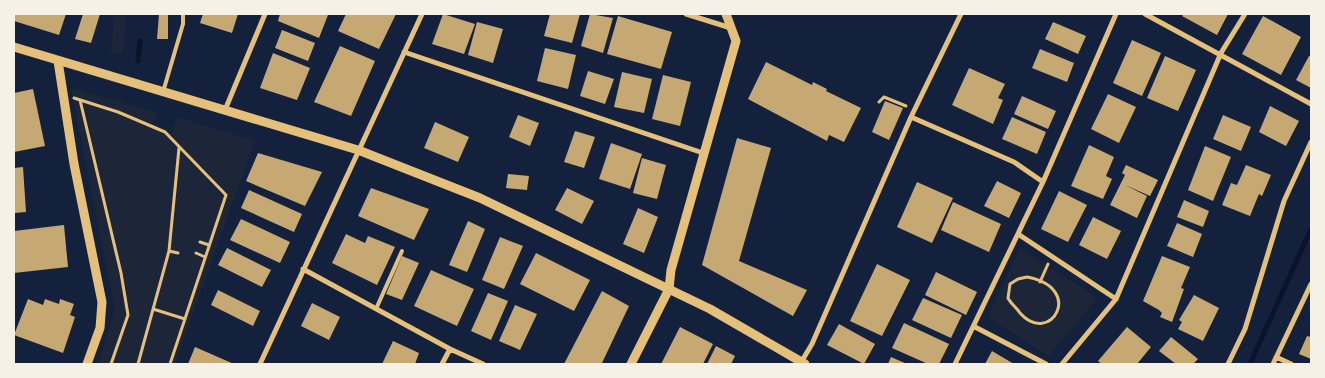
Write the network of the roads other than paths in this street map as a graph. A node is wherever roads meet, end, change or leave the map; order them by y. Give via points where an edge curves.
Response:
1 (183, 14) edge
2 (266, 14) edge
3 (422, 14) edge
4 (686, 14) edge
5 (726, 14) edge
6 (961, 14) edge
7 (1116, 14) edge
8 (1145, 14) edge
9 (1245, 14) edge
10 (732, 28) junction
11 (14, 47) edge
12 (404, 52) junction
13 (1220, 53) junction
14 (58, 61) junction
15 (163, 92) junction
16 (1311, 104) edge
17 (225, 110) junction
18 (911, 117) junction
19 (1311, 142) edge
20 (358, 150) junction
21 (703, 153) junction
22 (1043, 182) junction
23 (1018, 234) junction
24 (402, 251) dead end
25 (303, 269) junction
26 (1311, 284) edge
27 (669, 289) junction
28 (1116, 299) junction
29 (376, 309) junction
30 (975, 327) junction
31 (450, 350) junction
32 (1276, 357) junction
33 (802, 363) edge
34 (87, 364) edge
35 (260, 364) edge
36 (442, 364) edge
37 (483, 364) edge
38 (631, 364) edge
39 (955, 364) edge
40 (1046, 364) edge
41 (1062, 364) edge
42 (1228, 364) edge
43 (1273, 364) edge
44 (1291, 364) edge

1 - 15 lane
2 - 17 street
3 - 12 street
4 - 10 street
5 - 10 street
6 - 18 street
7 - 22 street
8 - 13 street
9 - 13 street
10 - 21 street via 736,41
11 - 14 street
12 - 20 street
12 - 21 street
13 - 16 street
13 - 28 street
14 - 15 street
14 - 34 street via 74,164 102,302 100,328
15 - 17 street
17 - 20 street
18 - 22 street via 1014,162
18 - 33 street
19 - 42 street via 1284,201 1245,328
20 - 25 street
20 - 27 street via 480,198
21 - 27 street via 671,270
22 - 23 street
23 - 28 street
23 - 30 street
24 - 29 lane
25 - 29 street
25 - 35 street
26 - 32 street
27 - 33 street
27 - 38 street
28 - 41 street
29 - 31 street
30 - 39 street
30 - 40 street
31 - 36 street
31 - 37 street
32 - 43 street
32 - 44 street

